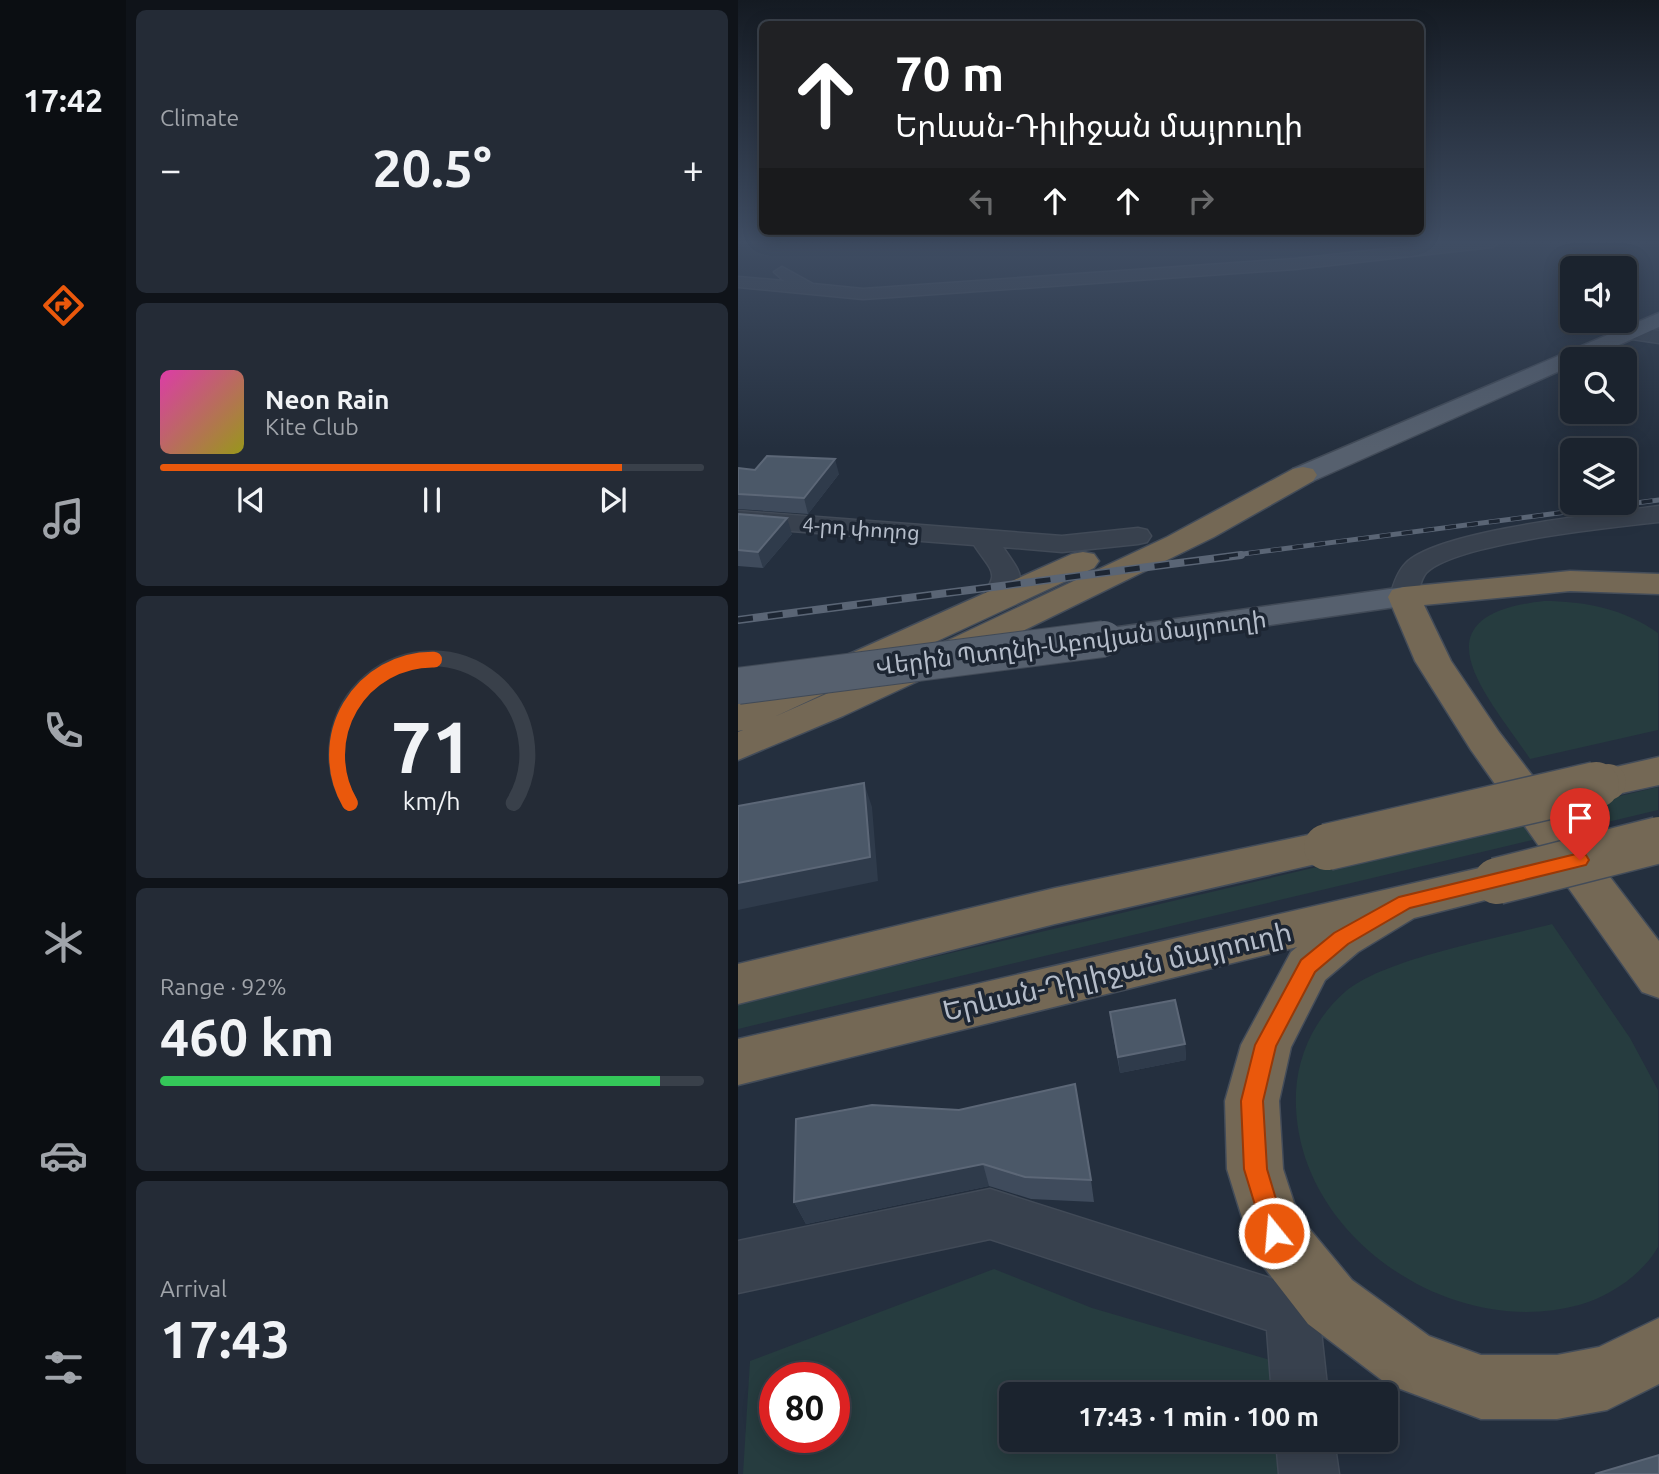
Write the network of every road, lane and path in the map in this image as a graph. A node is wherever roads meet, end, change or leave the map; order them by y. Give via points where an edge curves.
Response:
1 (1658, 319) edge
2 (1637, 328) edge
3 (1625, 333) joint
4 (1658, 337) edge
5 (1303, 475) junction
6 (1658, 514) edge
7 (738, 519) edge
8 (1138, 536) junction
9 (983, 538) junction
10 (1570, 581) junction
11 (1658, 584) edge
12 (1404, 597) junction
13 (994, 602) junction
14 (1658, 612) edge
15 (738, 686) edge
16 (738, 719) edge
17 (738, 747) edge
18 (1657, 770) edge
19 (1658, 840) edge
20 (1405, 902) junction
21 (1658, 978) edge
22 (738, 984) edge
23 (738, 1062) edge
24 (738, 1266) edge
25 (1311, 1307) junction
26 (1658, 1349) edge
27 (1302, 1382) edge
28 (1306, 1452) edge
29 (1309, 1474) edge

1 - 2 main road
3 - 4 street
3 - 5 main road
5 - 8 highway
5 - 17 highway via 1255,505 1004,629
6 - 12 street via 1459,547 1417,568
7 - 9 street, 4-րդ փողոց
8 - 9 street, 4-րդ փողոց via 1062,544
8 - 13 highway
9 - 13 street via 1007,574
10 - 11 highway
10 - 12 highway
10 - 14 highway
12 - 15 main road, Վերին Պտղնի-Աբովյան մայրուղի, bridge
12 - 21 highway via 1433,661 1485,741
13 - 16 highway
18 - 22 highway, bridge via 1055,906
19 - 20 highway, Երևան-Դիլիջան մայրուղի, bridge
20 - 23 highway, Երևան-Դիլիջան մայրուղի
20 - 25 highway via 1341,939 1308,966 1266,1045 1252,1101 1255,1169 1274,1233
24 - 25 street via 990,1214
25 - 26 highway via 1410,1361 1481,1387 1557,1387 1607,1378
25 - 27 street
28 - 29 street

